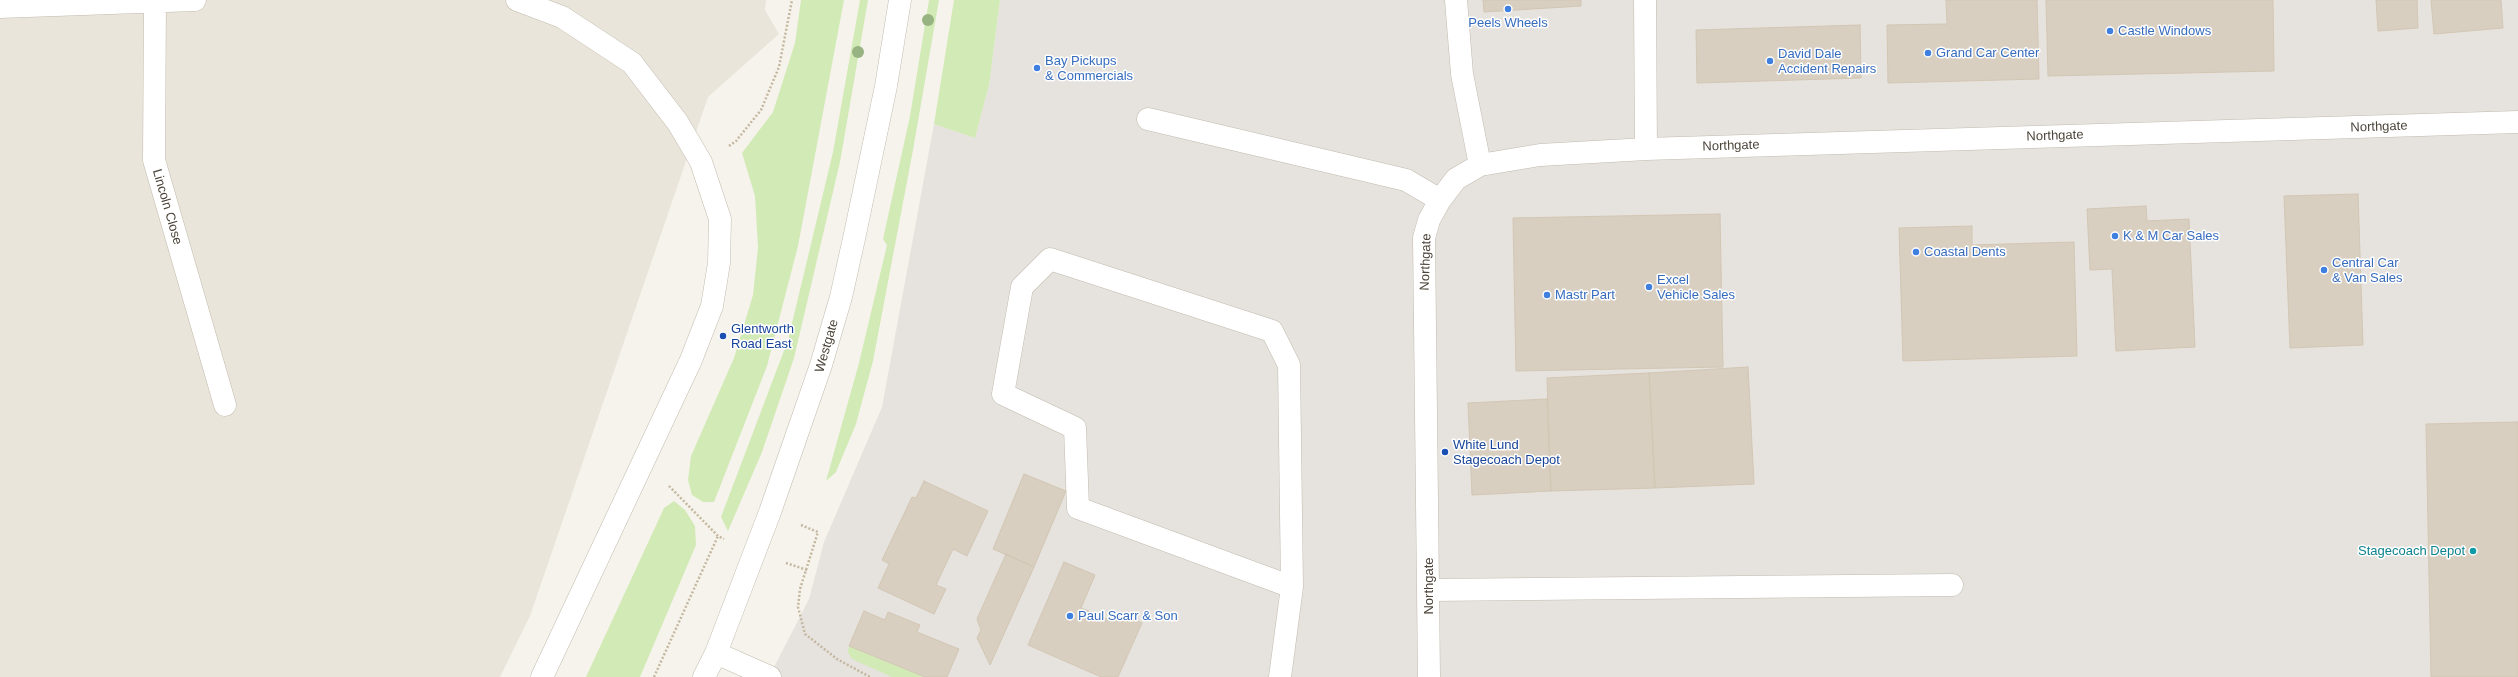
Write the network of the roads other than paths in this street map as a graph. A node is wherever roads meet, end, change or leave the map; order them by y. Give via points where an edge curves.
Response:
1 (195, 0) edge
2 (517, 0) edge
3 (900, 0) edge
4 (1456, 0) edge
5 (1645, 0) edge
6 (155, 2) junction
7 (0, 7) edge
8 (1148, 119) dead end
9 (2518, 122) edge
10 (1646, 149) junction
11 (1480, 164) junction
12 (1440, 200) junction
13 (225, 405) dead end
14 (1952, 585) dead end
15 (1292, 587) junction
16 (1429, 590) junction
17 (716, 654) junction
18 (542, 677) edge
19 (704, 677) edge
20 (770, 677) edge
21 (1280, 677) edge
22 (1430, 677) edge

1 - 6 street
2 - 18 street via 562,17 632,63 678,123 701,162 720,219 719,263 712,306 691,360
3 - 17 street, Westgate via 886,86 841,297 803,423
4 - 11 street via 1462,74
5 - 10 street
6 - 7 street
6 - 13 street, Lincoln Close via 154,160
8 - 12 street via 1406,180
9 - 10 street, Northgate
10 - 11 street, Northgate via 1540,155
11 - 12 street, Northgate via 1456,179
12 - 16 street, Northgate via 1429,220 1424,238
14 - 16 street
15 - 15 street via 1290,365 1272,331 1050,259 1022,287 1003,394 1075,428 1078,508
15 - 21 street
16 - 22 street, Northgate
17 - 19 street, Westgate
17 - 20 street

